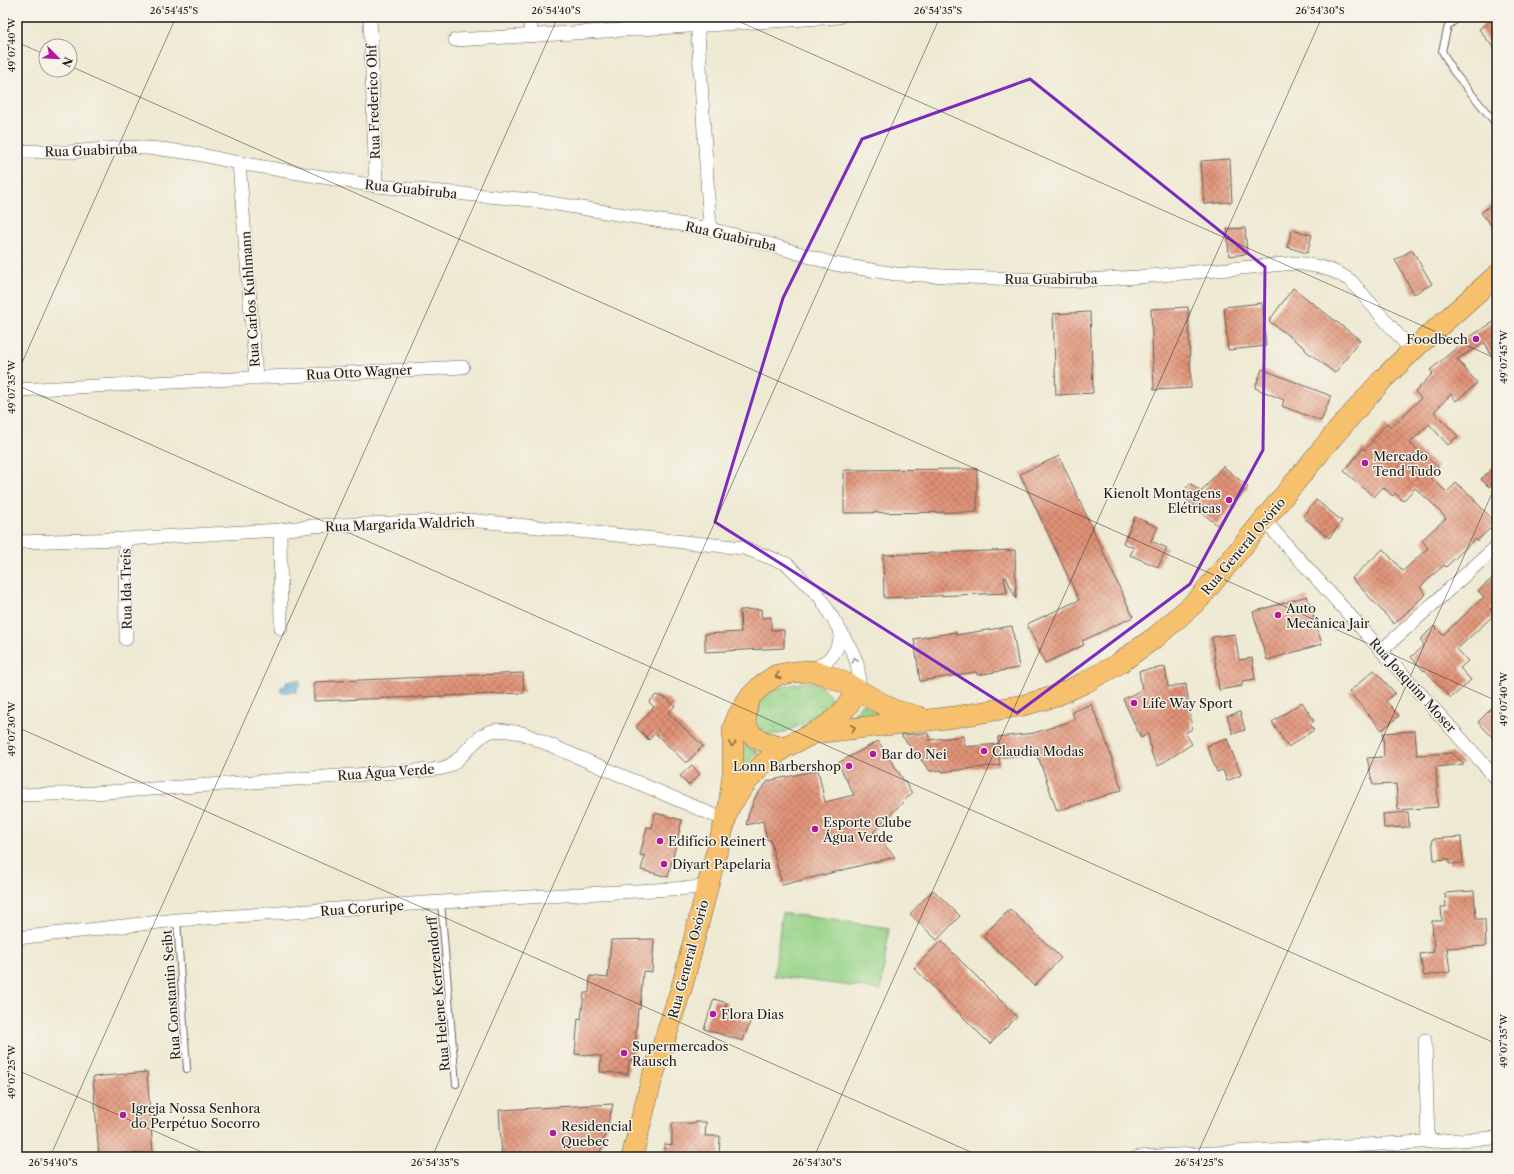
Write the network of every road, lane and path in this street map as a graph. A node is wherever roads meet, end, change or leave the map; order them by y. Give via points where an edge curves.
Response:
1 (370, 17) edge
2 (530, 17) edge
3 (839, 17) edge
4 (1459, 17) edge
5 (697, 22) edge
6 (532, 36) junction
7 (455, 40) dead end
8 (1497, 125) edge
9 (17, 151) edge
10 (239, 163) junction
11 (376, 186) junction
12 (710, 229) junction
13 (1497, 277) edge
14 (1412, 351) junction
15 (463, 366) dead end
16 (256, 377) junction
17 (17, 390) edge
18 (1264, 520) junction
19 (280, 530) junction
20 (125, 539) junction
21 (17, 542) edge
22 (1497, 546) edge
23 (281, 628) dead end
24 (842, 633) junction
25 (126, 640) dead end
26 (1382, 650) junction
27 (812, 671) junction
28 (836, 679) junction
29 (857, 690) junction
30 (751, 696) junction
31 (846, 707) junction
32 (928, 720) junction
33 (814, 733) junction
34 (784, 747) junction
35 (1497, 779) edge
36 (17, 795) edge
37 (727, 813) junction
38 (707, 887) junction
39 (441, 902) junction
40 (177, 920) junction
41 (17, 938) edge
42 (1425, 1040) dead end
43 (187, 1069) dead end
44 (456, 1084) dead end
45 (1497, 1138) edge
46 (1428, 1142) junction
47 (632, 1157) edge
48 (1138, 1157) edge

1 - 11 street, Rua Frederico Ohf
2 - 6 street
3 - 5 street
4 - 8 lane via 1448,26 1442,51 1453,71
5 - 6 street
5 - 12 street
6 - 7 street
9 - 10 street, Rua Guabiruba via 69,152 130,147 162,148
10 - 11 street, Rua Guabiruba
10 - 16 street, Rua Carlos Kuhlmann
11 - 12 street, Rua Guabiruba via 532,200
12 - 14 street, Rua Guabiruba via 834,264 896,274 1066,281 1296,263 1321,266 1351,281
13 - 14 main road, Rua General Osório
14 - 18 main road, Rua General Osório via 1384,378 1333,436
15 - 16 street, Rua Otto Wagner
16 - 17 street, Rua Carlos Kuhlmann
18 - 26 street, Rua Joaquim Moser
18 - 32 main road, Rua General Osório via 1199,599 1157,636 1118,664 1053,697 1024,705
19 - 20 street, Rua Margarida Waldrich
19 - 23 street
19 - 24 street, Rua Margarida Waldrich via 313,526 469,520 744,548 788,564 820,597
20 - 21 street, Rua Margarida Waldrich
20 - 25 street, Rua Ida Treis
22 - 26 street
24 - 27 street via 836,651
29 -> 24 street, Rua Margarida Waldrich via 857,663
26 - 35 street, Rua Joaquim Moser
27 - 28 main road, Rua General Osório
27 -> 30 main road, Rua General Osório via 777,675
28 - 29 main road, Rua General Osório
28 - 31 main road via 844,693
29 - 31 main road
29 - 32 main road, Rua General Osório via 893,710
30 - 34 main road via 746,708 745,719 748,729 755,738
30 -> 37 main road, Rua General Osório via 733,729 733,773
31 - 33 main road via 834,720
33 -> 32 main road, Rua General Osório
33 - 34 main road, Rua General Osório
34 - 37 main road, Rua General Osório via 747,781
36 - 37 street, Rua Água Verde via 93,793 444,768 455,761 477,739 489,732 503,730 522,733
37 - 38 main road, Rua General Osório
38 - 39 street, Rua Coruripe
38 - 47 main road, Rua General Osório via 683,983 651,1082
39 - 40 street, Rua Coruripe
39 - 44 lane, Rua Helene Kertzendorff
40 - 41 street, Rua Coruripe
40 - 43 lane, Rua Constantin Seibt
42 - 46 street
45 - 46 street
46 - 48 street

